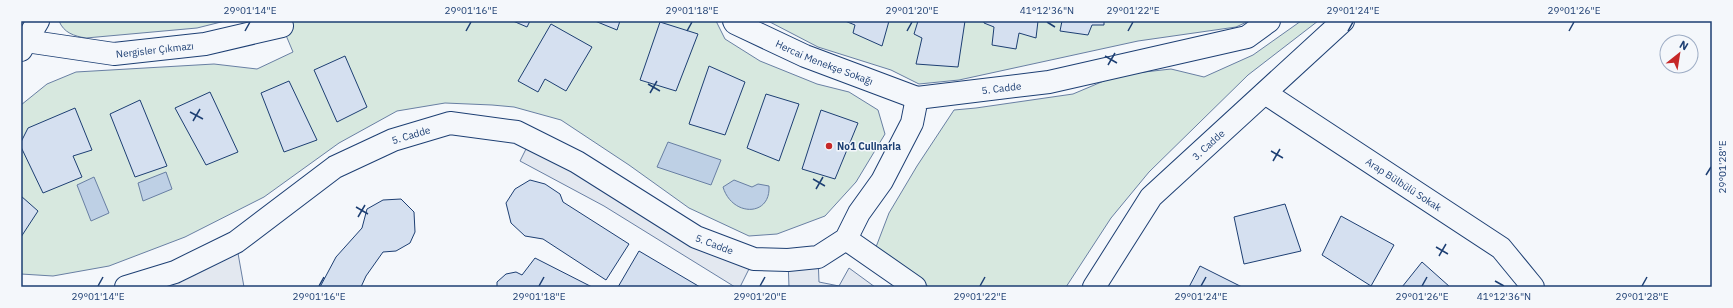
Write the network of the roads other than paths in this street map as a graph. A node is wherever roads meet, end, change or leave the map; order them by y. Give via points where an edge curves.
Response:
1 (38, 21) edge
2 (734, 21) edge
3 (1269, 21) edge
4 (1343, 21) edge
5 (282, 26) dead end
6 (24, 45) edge
7 (1265, 92) junction
8 (917, 98) junction
9 (846, 239) junction
10 (126, 287) edge
11 (916, 287) edge
12 (1094, 287) edge
13 (1533, 287) edge

1 - 6 street
2 - 8 street, Hercai Menekşe Sokağı via 805,56
3 - 8 street, 5. Cadde via 1247,37 1049,82
4 - 7 street, 3. Cadde
5 - 6 street, Nergisler Çıkmazı via 205,44 114,54
7 - 12 street, 3. Cadde via 1151,198
7 - 13 street, Arap Bülbülü Sokak via 1500,248
8 - 9 street via 912,123 882,181 859,213
9 - 10 street, 5. Cadde via 818,257 754,260 696,237 577,162 517,132 450,123 393,140 336,167 236,242 175,272
9 - 11 street

